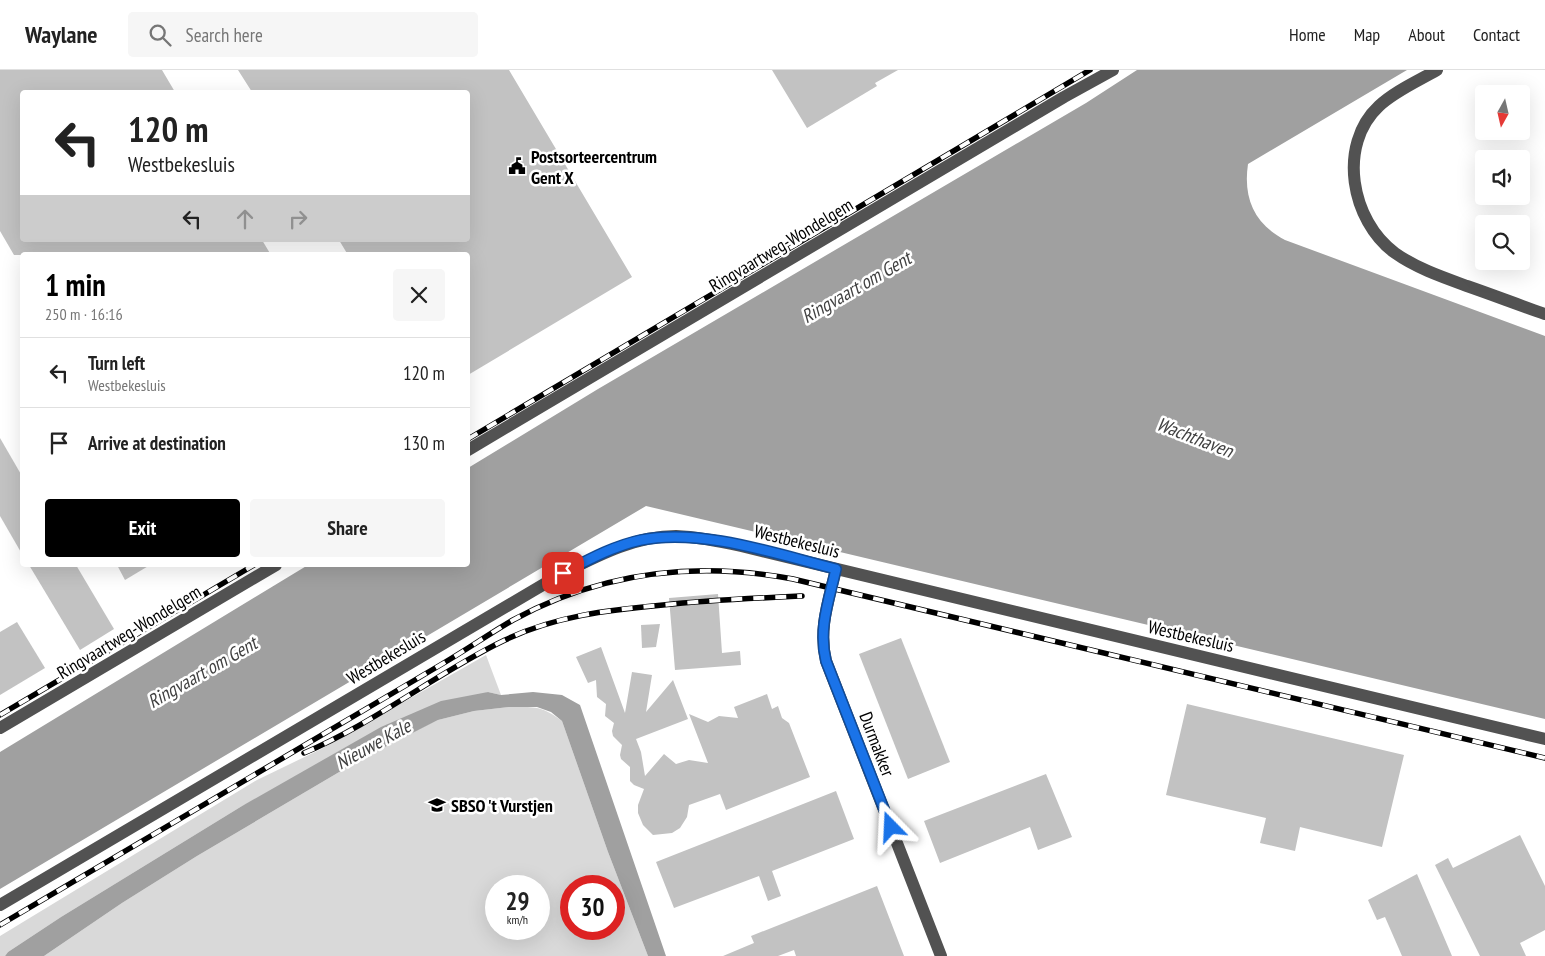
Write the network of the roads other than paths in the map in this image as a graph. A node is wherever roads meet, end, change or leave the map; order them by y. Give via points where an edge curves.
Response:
1 (1113, 70) edge
2 (1437, 70) edge
3 (1545, 314) edge
4 (470, 449) edge
5 (273, 567) edge
6 (836, 569) junction
7 (0, 728) edge
8 (1545, 739) edge
9 (0, 905) edge
10 (941, 956) edge

1 - 4 street, Ringvaartweg-Wondelgem
2 - 3 street via 1379,106 1359,134 1354,151 1354,177 1370,226 1380,240 1410,263
5 - 7 street, Ringvaartweg-Wondelgem
6 - 8 street, Westbekesluis
6 - 9 street, Westbekesluis via 717,541 675,536 639,541 604,552 563,573
6 - 10 street, Durmakker via 823,629 826,661

